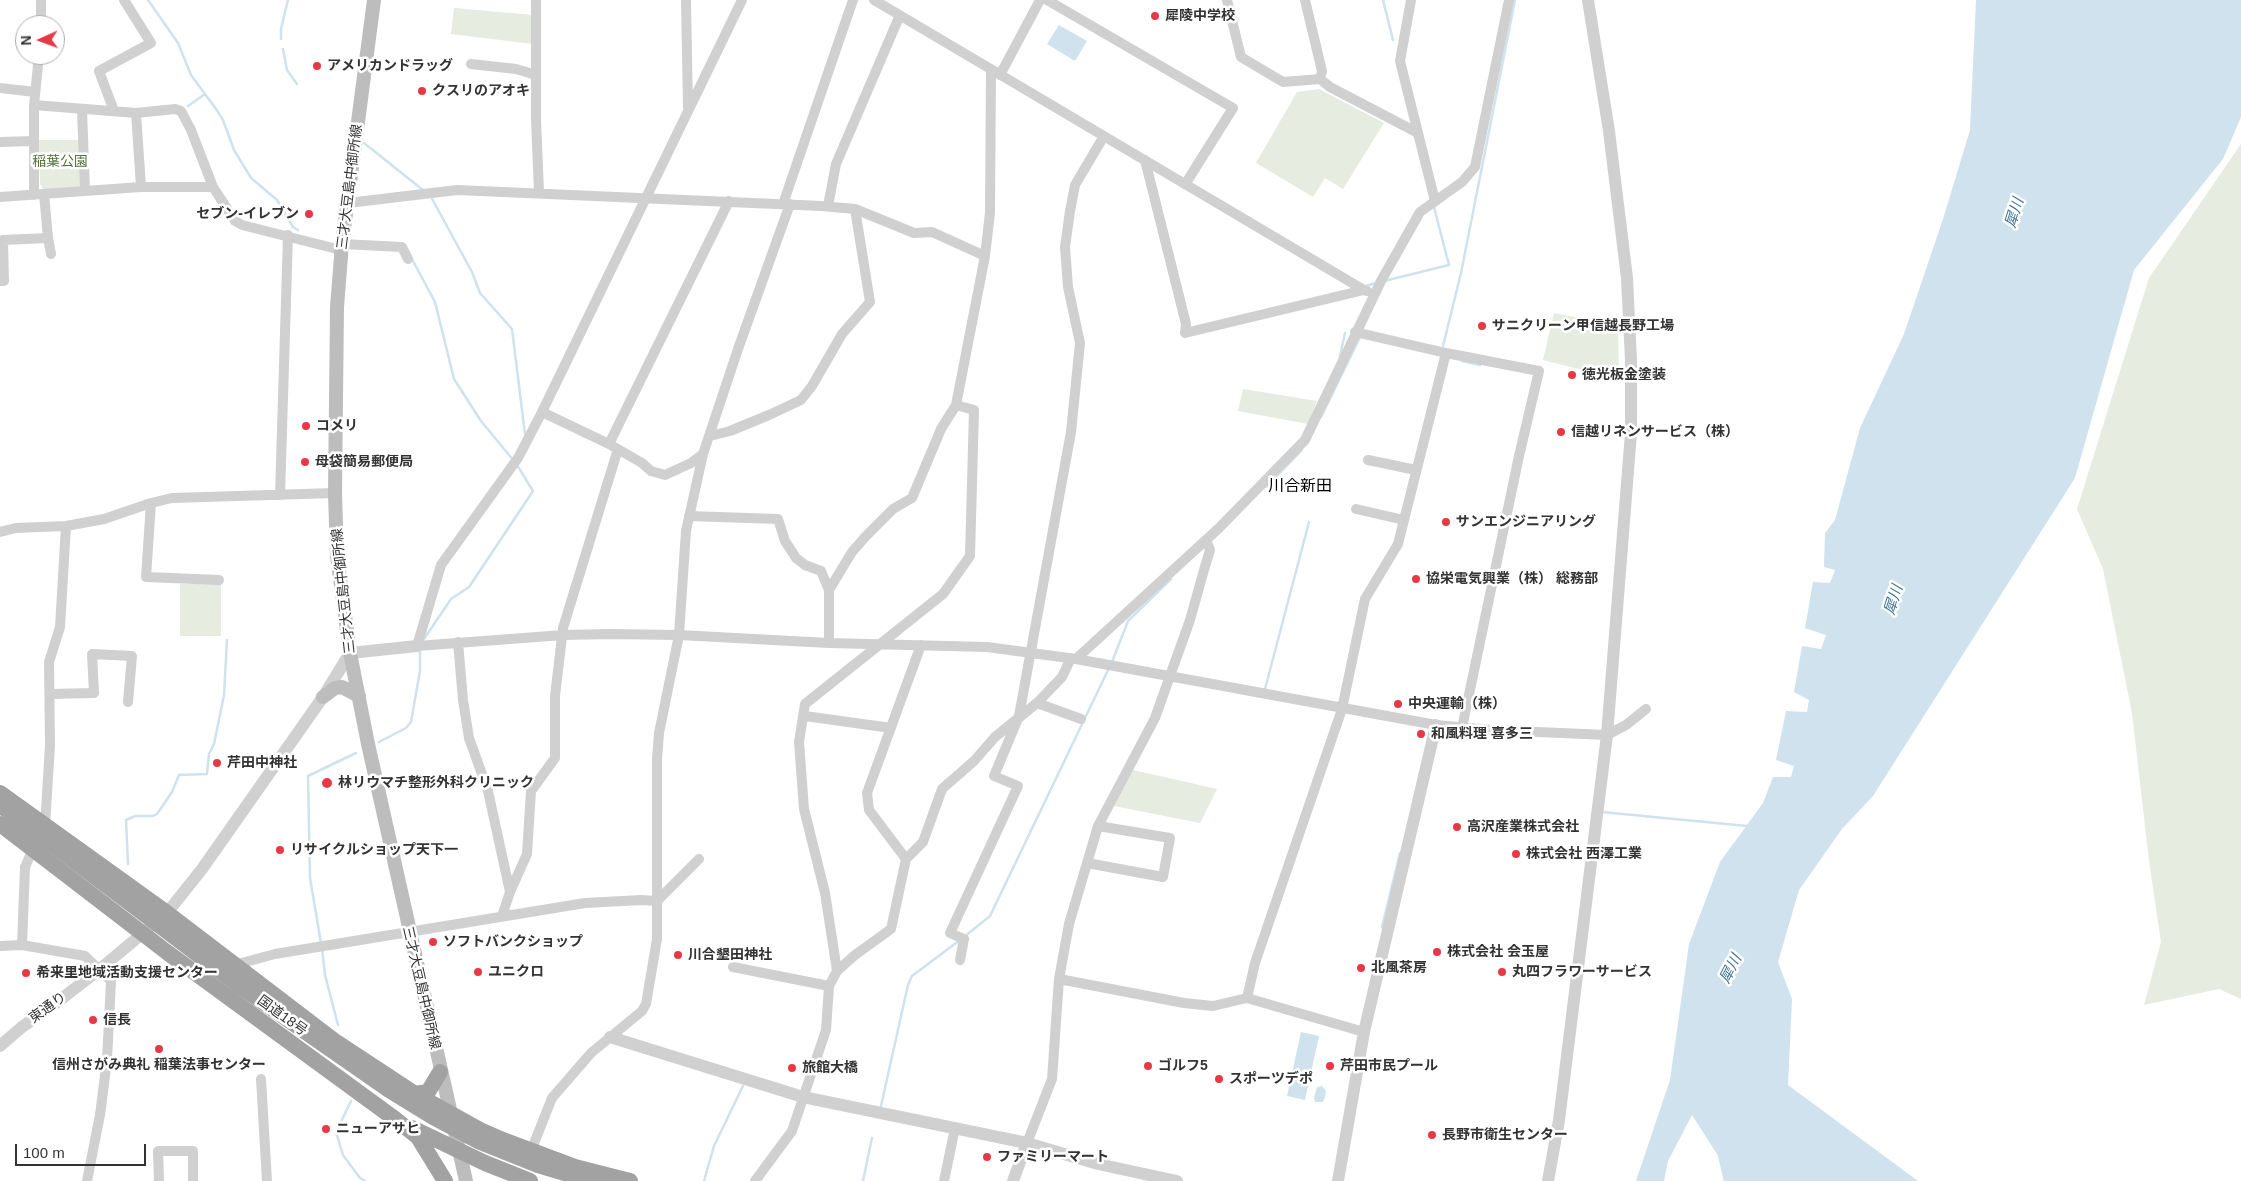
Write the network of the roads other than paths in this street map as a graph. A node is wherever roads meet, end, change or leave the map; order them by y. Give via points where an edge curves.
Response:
1 (41, 0) edge
2 (124, 0) edge
3 (374, 0) edge
4 (536, 0) edge
5 (686, 0) edge
6 (742, 0) edge
7 (853, 0) edge
8 (874, 0) edge
9 (1040, 0) edge
10 (1047, 0) edge
11 (1227, 0) edge
12 (1304, 0) edge
13 (1410, 0) edge
14 (1509, 0) edge
15 (1588, 0) edge
16 (41, 15) edge
17 (900, 15) junction
18 (471, 64) dead end
19 (39, 65) edge
20 (995, 72) junction
21 (536, 75) junction
22 (1320, 79) junction
23 (0, 88) edge
24 (35, 92) junction
25 (34, 105) junction
26 (82, 110) junction
27 (114, 111) junction
28 (688, 112) junction
29 (136, 113) junction
30 (1418, 133) junction
31 (1104, 136) junction
32 (33, 141) junction
33 (0, 142) edge
34 (1145, 160) junction
35 (1186, 183) junction
36 (213, 187) junction
37 (141, 188) junction
38 (85, 191) junction
39 (539, 192) junction
40 (39, 195) junction
41 (0, 197) edge
42 (646, 197) junction
43 (1435, 201) junction
44 (729, 202) junction
45 (348, 203) junction
46 (786, 204) junction
47 (828, 206) junction
48 (855, 209) junction
49 (288, 235) junction
50 (48, 238) junction
51 (342, 247) junction
52 (51, 254) dead end
53 (407, 255) dead end
54 (985, 256) junction
55 (0, 281) edge
56 (1378, 287) junction
57 (1364, 290) junction
58 (1355, 332) junction
59 (1446, 353) junction
60 (956, 405) junction
61 (542, 412) junction
62 (710, 436) junction
63 (613, 446) junction
64 (703, 454) junction
65 (1372, 460) dead end
66 (1416, 470) junction
67 (335, 493) junction
68 (280, 495) junction
69 (151, 503) junction
70 (1356, 509) dead end
71 (689, 516) junction
72 (1404, 520) junction
73 (66, 526) junction
74 (0, 532) edge
75 (1206, 540) junction
76 (219, 580) dead end
77 (829, 590) junction
78 (563, 635) junction
79 (679, 635) junction
80 (458, 642) junction
81 (830, 643) junction
82 (880, 644) junction
83 (921, 645) junction
84 (417, 646) junction
85 (1032, 652) junction
86 (350, 653) junction
87 (1074, 658) junction
88 (1170, 676) junction
89 (50, 694) junction
90 (359, 696) junction
91 (323, 697) junction
92 (128, 702) dead end
93 (1037, 703) junction
94 (1342, 709) junction
95 (1646, 709) dead end
96 (804, 716) junction
97 (1019, 716) junction
98 (1081, 719) dead end
99 (1436, 725) junction
100 (891, 728) junction
101 (1462, 728) junction
102 (1607, 735) junction
103 (0, 793) edge
104 (0, 805) edge
105 (0, 813) edge
106 (0, 824) edge
107 (45, 826) junction
108 (1098, 826) junction
109 (33, 848) junction
110 (906, 858) junction
111 (699, 859) dead end
112 (1087, 863) junction
113 (510, 892) junction
114 (657, 901) junction
115 (167, 913) junction
116 (502, 916) junction
117 (143, 932) junction
118 (408, 932) junction
119 (22, 945) junction
120 (0, 946) edge
121 (960, 960) dead end
122 (234, 966) junction
123 (733, 966) dead end
124 (100, 969) junction
125 (837, 971) junction
126 (1059, 979) junction
127 (829, 986) junction
128 (1247, 998) junction
129 (1364, 1032) junction
130 (610, 1037) junction
131 (0, 1046) edge
132 (440, 1072) junction
133 (261, 1079) dead end
134 (415, 1094) junction
135 (803, 1097) junction
136 (450, 1113) junction
137 (395, 1119) junction
138 (955, 1128) junction
139 (1026, 1144) junction
140 (456, 1149) junction
141 (531, 1150) junction
142 (88, 1181) edge
143 (159, 1181) edge
144 (193, 1181) edge
145 (267, 1181) edge
146 (445, 1181) edge
147 (458, 1181) edge
148 (466, 1181) edge
149 (530, 1181) edge
150 (565, 1181) edge
151 (591, 1181) edge
152 (630, 1181) edge
153 (755, 1181) edge
154 (944, 1181) edge
155 (1013, 1181) edge
156 (1177, 1181) edge
157 (1338, 1181) edge
158 (1548, 1181) edge

1 - 16 street
2 - 27 street via 151,43 99,71
3 - 45 main road, 三才大豆島中御所線
4 - 21 street
5 - 28 street
6 - 28 street
7 - 46 street
8 - 17 street
9 - 20 street
10 - 35 street via 1233,108
11 - 22 street via 1241,58 1284,82
12 - 22 street via 1322,71
13 - 30 street via 1400,61
14 - 43 street via 1479,168
15 - 102 street via 1619,204 1631,360 1631,433
17 - 20 street
17 - 47 street via 836,164
18 - 21 street via 516,69
19 - 24 street
20 - 31 street
20 - 54 street via 990,213
21 - 39 street
22 - 30 street
23 - 24 street
24 - 25 street
25 - 26 street
25 - 32 street
26 - 27 street
26 - 38 street
27 - 29 street
28 - 42 street
29 - 36 street via 181,111
29 - 37 street
30 - 43 street
31 - 34 street
31 - 85 street via 1075,185 1065,247 1068,287 1080,343 1071,432
32 - 33 street
32 - 40 street
34 - 35 street
34 - 57 street via 1186,324 1185,333
35 - 57 street
36 - 37 street
36 - 49 street via 235,221
37 - 38 street
38 - 40 street
39 - 42 street
39 - 45 street via 457,190
40 - 41 street
40 - 50 street
42 - 44 street
42 - 61 street
43 - 56 street via 1420,212
44 - 46 street
44 - 63 street
45 - 51 main road, 三才大豆島中御所線
46 - 47 street
46 - 62 street
47 - 48 street
48 - 54 street via 914,233 932,232
48 - 62 street via 870,302 842,334 801,400 730,431
49 - 51 street
49 - 68 street
50 - 52 street
50 - 55 street via 3,240 4,281
51 - 53 street via 402,247
51 - 67 main road, 三才大豆島中御所線 via 337,307
54 - 60 street
56 - 57 street
56 - 58 street
58 - 59 street
58 - 75 street via 1306,440
59 - 66 street
59 - 101 street via 1539,371
60 - 77 street via 933,445 912,498 893,509 866,536 852,552
60 - 82 street via 974,410 970,556 943,594
61 - 63 street
61 - 84 street via 516,461 441,565
62 - 64 street
63 - 64 street via 651,471 666,475
63 - 78 street
64 - 71 street
65 - 66 street
66 - 72 street
67 - 68 street
67 - 86 main road, 三才大豆島中御所線 via 337,556
68 - 69 street via 172,498
69 - 73 street via 104,519
69 - 76 street via 146,577
70 - 72 street
71 - 77 street via 778,519 785,541 796,558 804,565 821,571
71 - 79 street via 681,577
72 - 94 street via 1398,544 1365,599
73 - 74 street via 16,528
73 - 89 street via 60,627 49,662
75 - 87 street
75 - 88 street via 1210,550
77 - 81 street
78 - 79 street
78 - 80 street
78 - 113 street via 555,696 555,758 531,791 527,854
79 - 81 street
79 - 114 street via 656,759
80 - 84 street
80 - 113 street via 469,738 488,791
81 - 82 street
82 - 83 street
82 - 96 street via 806,704
83 - 85 street
83 - 100 street
84 - 86 street
85 - 87 street
85 - 97 street
86 - 90 main road, 三才大豆島中御所線
86 - 91 street, 東通り
87 - 88 street
87 - 93 street via 1062,677
88 - 94 street
88 - 108 street via 1155,718
89 - 92 street via 94,693 92,654 132,656
89 - 107 street
90 - 91 main road via 342,687
90 - 118 main road, 三才大豆島中御所線
91 - 115 street, 東通り via 202,869
93 - 97 street
93 - 98 street
94 - 99 street
94 - 128 street via 1254,963
95 - 102 street
96 - 100 street
96 - 125 street via 799,742 804,809 825,893
97 - 110 street via 942,789 922,842
97 - 121 street via 994,776 1018,786 950,933 962,938
99 - 101 street
99 - 129 street
100 - 110 street via 866,793 866,801
101 - 102 street
102 - 158 street via 1560,1120
103 - 107 highway
104 - 151 highway, 国道18号, bridge via 241,987 389,1090 478,1141 538,1166
105 - 150 highway, 国道18号 via 321,1051 387,1095 476,1147
106 - 109 highway
107 - 115 highway
108 - 112 street
108 - 112 street via 1170,838 1163,877
109 - 117 highway
109 - 119 street via 25,867
110 - 125 street via 891,930
111 - 114 street
112 - 126 street via 1069,924
113 - 116 street
114 - 116 street via 585,903
114 - 130 street via 656,939 646,1004
115 - 117 street, 東通り
115 - 122 highway
116 - 118 street
117 - 124 street, 東通り
117 - 137 highway
118 - 122 street via 275,954
118 - 132 main road, 三才大豆島中御所線
119 - 120 street
119 - 124 street via 85,956
122 - 134 highway via 336,1042
123 - 127 street
124 - 131 street, 東通り
124 - 142 street via 111,981 107,1060
125 - 127 street
126 - 128 street via 1184,1004 1213,1006
126 - 139 street via 1052,1079
127 - 135 street via 826,1030
128 - 129 street
129 - 157 street
130 - 135 street
130 - 141 street via 591,1052 552,1098
132 - 134 highway via 428,1092
132 - 136 main road, 三才大豆島中御所線
133 - 145 street
134 - 136 highway
135 - 138 street
135 - 153 street via 792,1131
136 - 140 main road, 三才大豆島中御所線
136 - 141 highway via 480,1130
137 - 140 highway
137 - 146 highway via 418,1137
138 - 139 street
138 - 154 street
139 - 155 street
139 - 156 street
140 - 147 main road, 三才大豆島中御所線
140 - 148 main road, 三才大豆島中御所線
140 - 149 highway
141 - 152 highway
143 - 144 street via 158,1151 193,1151

